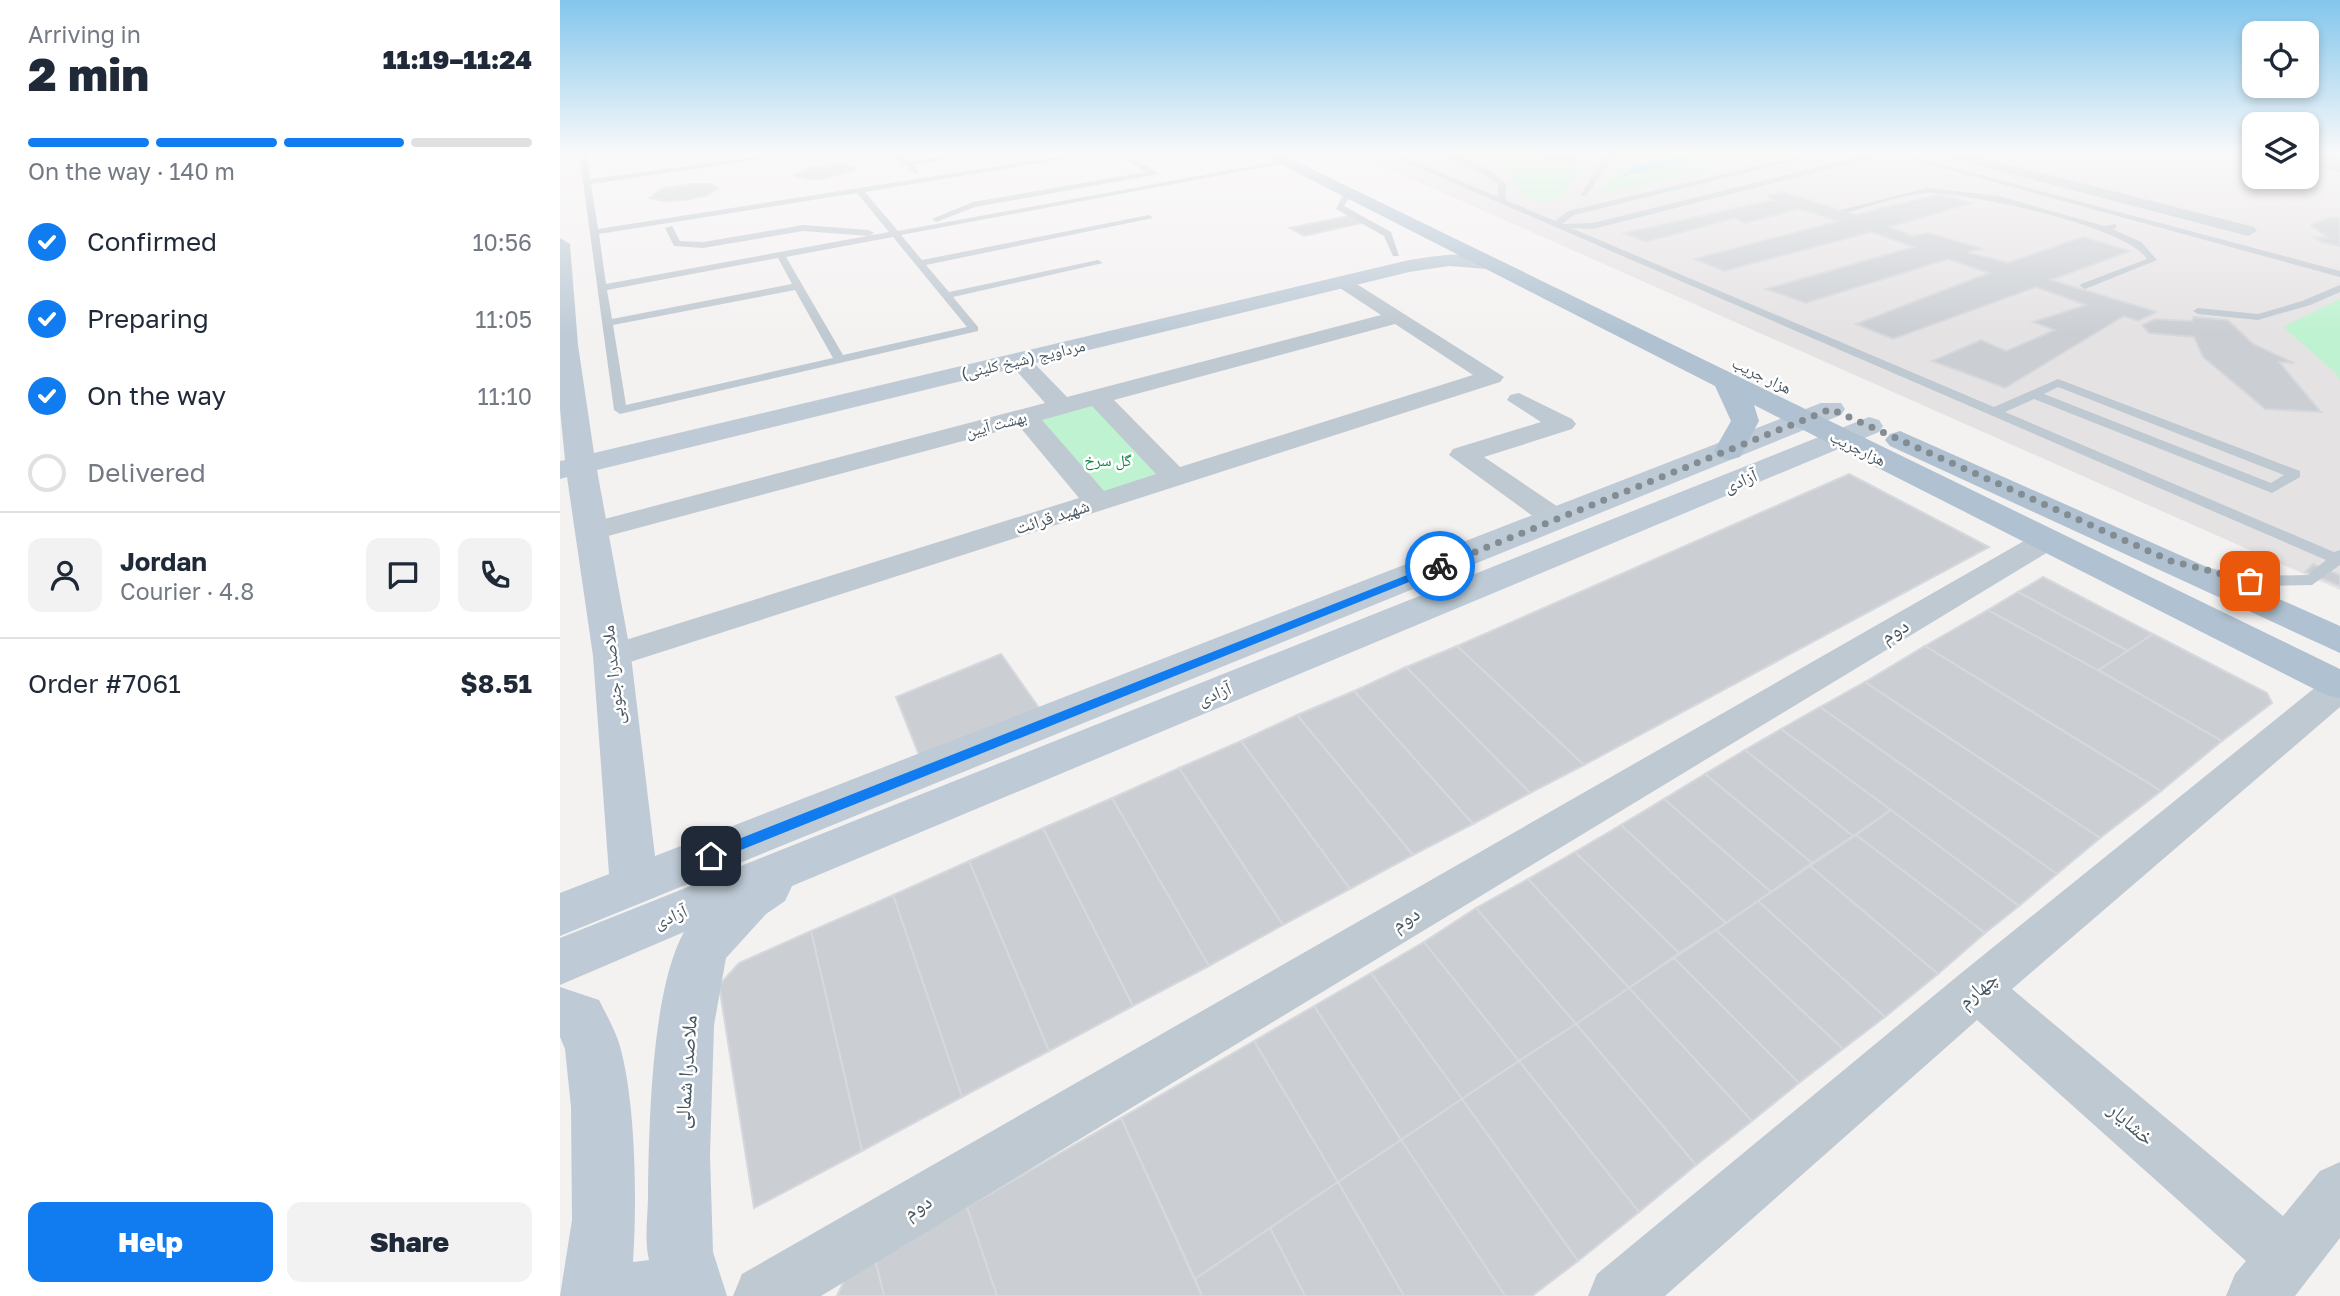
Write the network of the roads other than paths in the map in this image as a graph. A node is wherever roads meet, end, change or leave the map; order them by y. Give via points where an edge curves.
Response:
1 (590, 212) edge
2 (729, 212) edge
3 (765, 212) edge
4 (877, 212) edge
5 (954, 212) edge
6 (1015, 212) edge
7 (1349, 212) edge
8 (1387, 212) edge
9 (1412, 212) edge
10 (1527, 212) edge
11 (1573, 212) edge
12 (1647, 212) edge
13 (2046, 212) edge
14 (2115, 212) edge
15 (2149, 212) edge
16 (2176, 212) edge
17 (1149, 218) dead end
18 (2136, 218) junction
19 (1556, 225) junction
20 (669, 228) junction
21 (1418, 228) junction
22 (2104, 229) junction
23 (2248, 231) dead end
24 (896, 235) junction
25 (593, 236) junction
26 (560, 244) edge
27 (1396, 254) junction
28 (781, 256) junction
29 (919, 263) junction
30 (1098, 263) dead end
31 (1487, 263) junction
32 (2340, 264) edge
33 (2340, 274) edge
34 (561, 277) edge
35 (1344, 282) junction
36 (798, 286) junction
37 (2085, 286) dead end
38 (601, 288) junction
39 (2340, 288) edge
40 (947, 295) junction
41 (2198, 312) dead end
42 (1398, 317) junction
43 (1154, 321) junction
44 (606, 323) junction
45 (563, 346) edge
46 (840, 360) junction
47 (1026, 368) dead end
48 (1727, 383) junction
49 (2034, 394) junction
50 (1097, 397) junction
51 (1519, 400) dead end
52 (1062, 407) junction
53 (1831, 409) junction
54 (1994, 412) junction
55 (1026, 416) junction
56 (1803, 421) junction
57 (1855, 433) junction
58 (1729, 451) junction
59 (570, 459) edge
60 (1174, 477) junction
61 (1097, 501) junction
62 (1556, 519) junction
63 (593, 531) junction
64 (2047, 540) junction
65 (2339, 558) edge
66 (2171, 561) junction
67 (2340, 641) edge
68 (612, 656) junction
69 (1230, 668) junction
70 (2340, 686) edge
71 (850, 840) junction
72 (634, 886) junction
73 (560, 915) edge
74 (560, 962) edge
75 (1978, 989) junction
76 (560, 1012) edge
77 (2340, 1191) edge
78 (2272, 1277) edge
79 (592, 1296) edge
80 (628, 1296) edge
81 (676, 1296) edge
82 (693, 1296) edge
83 (764, 1296) edge
84 (1619, 1296) edge

1 - 25 lane
2 - 25 lane
3 - 20 lane
4 - 24 lane
5 - 24 lane
6 - 24 lane
7 - 27 lane via 1388,234
8 - 21 main road, هزارجریب
9 - 53 main road, هزار جریب
10 - 19 lane
11 - 19 lane
12 - 19 lane via 1593,226
13 - 22 lane
14 - 18 lane
15 - 32 lane
16 - 23 street
17 - 29 lane
18 - 22 lane
18 - 33 lane
19 - 54 lane
20 - 24 lane via 677,243 703,245 803,228
20 - 25 lane
21 - 27 main road, مرداویج (شیخ کلینی) via 1421,243
21 - 31 main road, هزارجریب
22 - 37 lane via 2135,242 2152,260
24 - 28 lane
24 - 29 lane
25 - 38 lane
26 - 34 main road, ملاصدرا جنوبی
27 - 43 main road, مرداویج (شیخ کلینی)
28 - 36 lane
28 - 38 lane
29 - 40 lane
30 - 40 lane
31 - 35 main road, مرداویج (شیخ کلینی) via 1449,260
31 - 48 main road, هزارجریب
34 - 45 main road, ملاصدرا جنوبی
35 - 42 street
35 - 43 main road, مرداویج (شیخ کلینی)
36 - 44 lane
36 - 46 lane
38 - 44 lane
39 - 41 lane via 2258,317
40 - 46 lane via 974,329
42 - 50 street, بهشت آیین
42 - 60 street, شهید قرائت via 1492,377
43 - 59 main road, مرداویج (شیخ کلینی)
44 - 46 lane via 620,410
45 - 59 main road, ملاصدرا جنوبی
47 - 52 street
48 - 56 main road, هزارجریب
48 - 58 main road via 1745,421
49 - 49 lane via 2057,383 2295,474 2272,489
49 - 54 lane
50 - 52 street, بهشت آیین
50 - 60 street
51 - 62 street via 1563,424 1463,455
52 - 55 street, بهشت آیین
53 - 56 main road, آزادی
53 - 57 main road, هزار جریب
54 - 65 lane
55 - 61 street
55 - 63 street, بهشت آیین
56 - 57 main road, هزارجریب
56 - 58 main road, آزادی
57 - 64 main road, هزارجریب
57 - 66 main road, هزار جریب
57 - 69 main road, آزادی
58 - 62 main road, آزادی
59 - 63 main road, ملاصدرا جنوبی
60 - 61 street, شهید قرائت
61 - 68 street, شهید قرائت
62 - 69 main road, آزادی
63 - 68 main road, ملاصدرا جنوبی
64 - 70 main road, هزارجریب
64 - 83 street, دوم
65 - 66 lane via 2312,580 2271,581 2225,577
66 - 67 main road, هزار جریب
68 - 72 main road, ملاصدرا جنوبی
69 - 71 main road, آزادی
69 - 72 main road, آزادی
70 - 75 street, چهارم
71 - 74 main road, آزادی
71 - 82 main road, ملاصدرا شمالی via 748,898 702,949 686,1025 679,1155 680,1252
72 - 73 main road, آزادی
75 - 78 street, خشایار
75 - 84 street, چهارم
76 - 79 main road via 580,1018 593,1049 599,1095 604,1220
77 - 78 street, خشایار
80 - 81 main road via 664,1292

